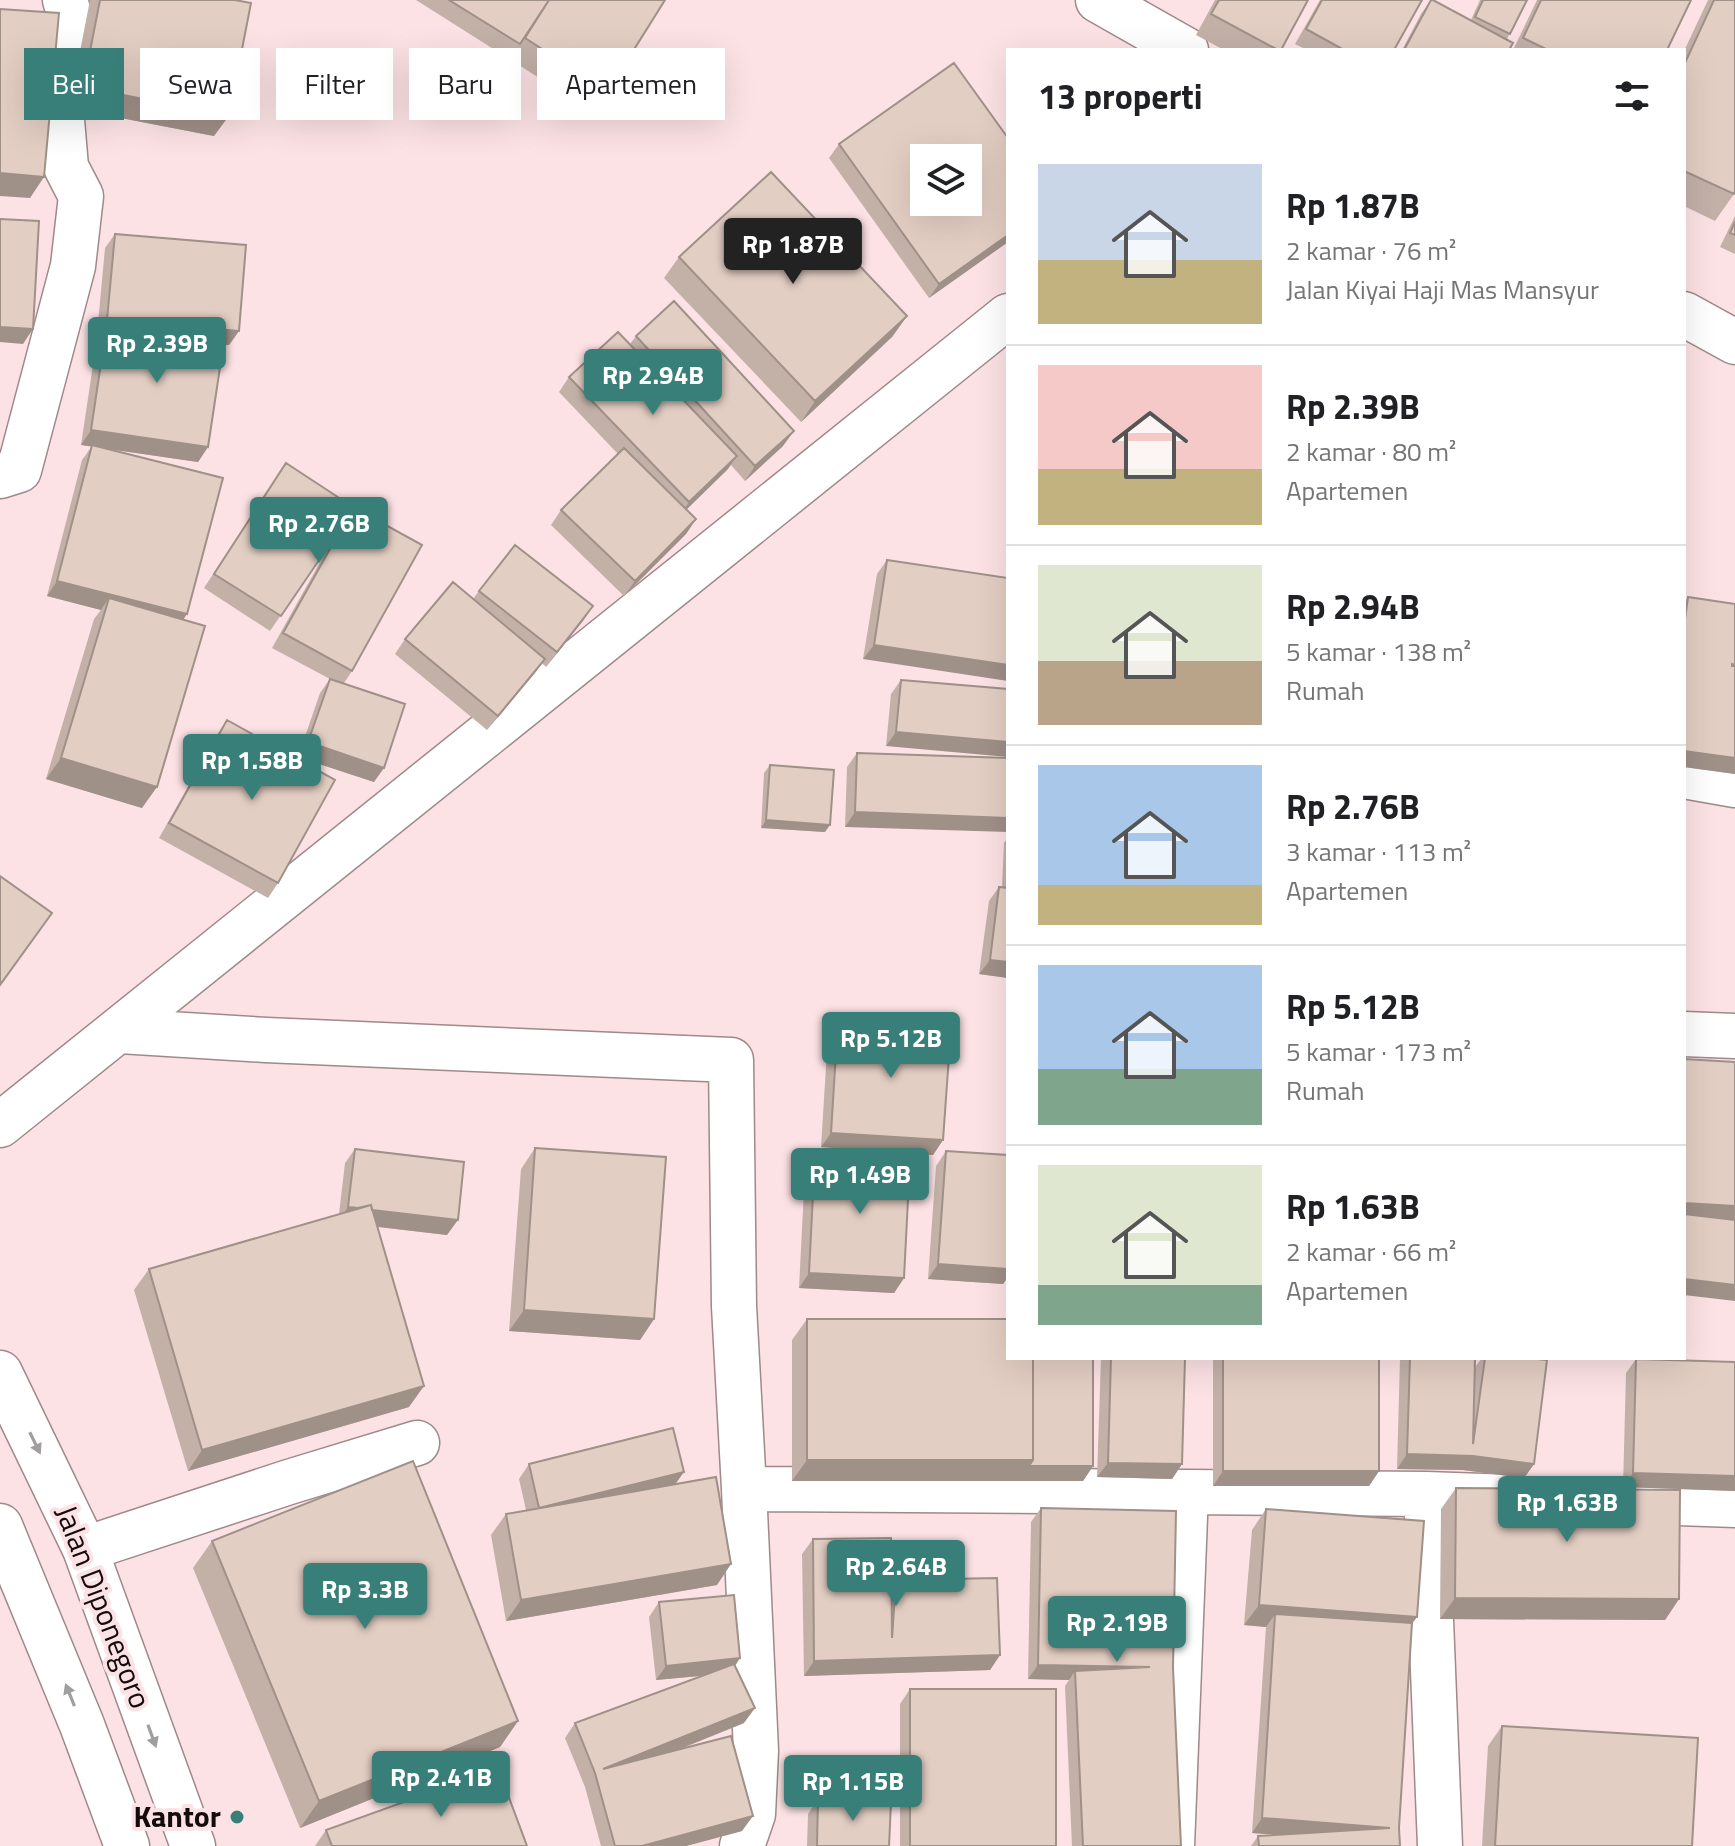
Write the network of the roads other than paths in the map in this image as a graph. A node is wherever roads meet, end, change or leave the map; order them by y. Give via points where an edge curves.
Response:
1 (65, 0) edge
2 (1098, 0) edge
3 (1182, 48) edge
4 (1686, 315) edge
5 (1006, 318) edge
6 (1735, 342) edge
7 (0, 476) edge
8 (1686, 776) edge
9 (1735, 785) edge
10 (120, 1031) junction
11 (1686, 1034) edge
12 (1735, 1036) edge
13 (0, 1125) edge
14 (0, 1373) edge
15 (417, 1443) dead end
16 (744, 1489) junction
17 (1186, 1492) junction
18 (1426, 1494) junction
19 (1735, 1505) edge
20 (0, 1526) edge
21 (85, 1549) junction
22 (127, 1846) edge
23 (193, 1846) edge
24 (742, 1846) edge
25 (1172, 1846) edge
26 (1440, 1846) edge

1 - 7 main road via 62,123 66,167 81,196 73,266 19,470
2 - 3 main road
4 - 6 main road
5 - 10 main road
8 - 9 main road
10 - 13 main road
10 - 16 main road via 731,1060 734,1306
11 - 12 main road
14 -> 21 main road, Jalan Diponegoro
15 - 21 main road
16 - 17 main road
16 - 24 main road via 756,1751 753,1814
17 - 18 main road
17 - 25 main road
18 - 19 main road
18 - 26 main road
22 -> 20 main road, Jalan Diponegoro
21 -> 23 main road, Jalan Diponegoro

